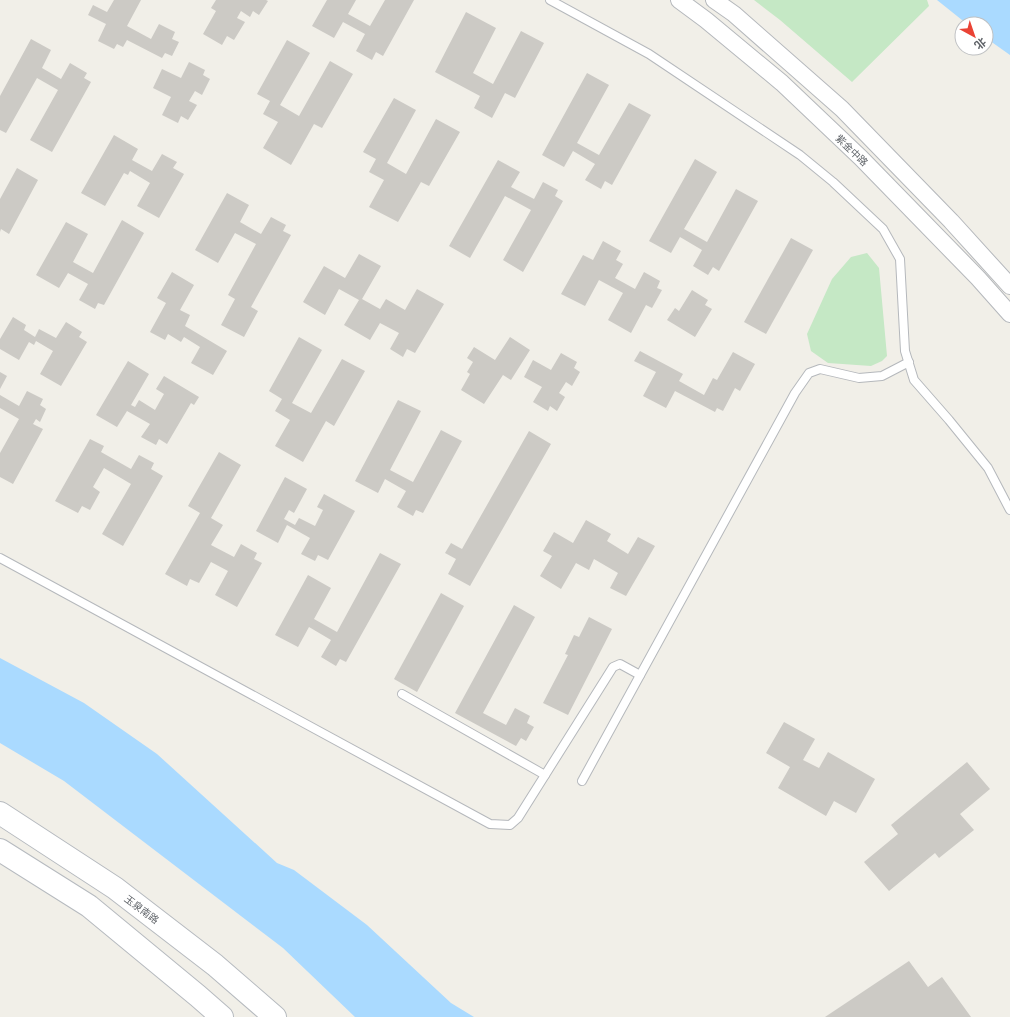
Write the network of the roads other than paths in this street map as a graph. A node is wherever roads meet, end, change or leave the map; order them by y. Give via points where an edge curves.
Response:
1 (550, 0) edge
2 (680, 0) edge
3 (714, 0) edge
4 (1010, 286) edge
5 (1010, 314) edge
6 (908, 362) junction
7 (1010, 510) edge
8 (0, 558) edge
9 (640, 675) junction
10 (402, 694) dead end
11 (545, 775) junction
12 (582, 781) dead end
13 (0, 813) edge
14 (0, 850) edge
15 (222, 1017) edge
16 (275, 1017) edge

1 - 6 lane via 649,54 800,155 834,182 883,228 900,259 905,351
2 - 5 street, 紫金中路 via 782,82 872,170
3 - 4 street, 紫金中路 via 734,14 842,109
6 - 7 lane via 914,380 988,468
6 - 9 lane via 882,376 859,378 820,369 809,373 795,393
8 - 11 lane via 490,824 510,825 518,818
9 - 11 lane via 620,664 613,667
9 - 12 lane
10 - 11 lane
13 - 16 street, 玉泉南路 via 115,888 215,965
14 - 15 street via 89,906

